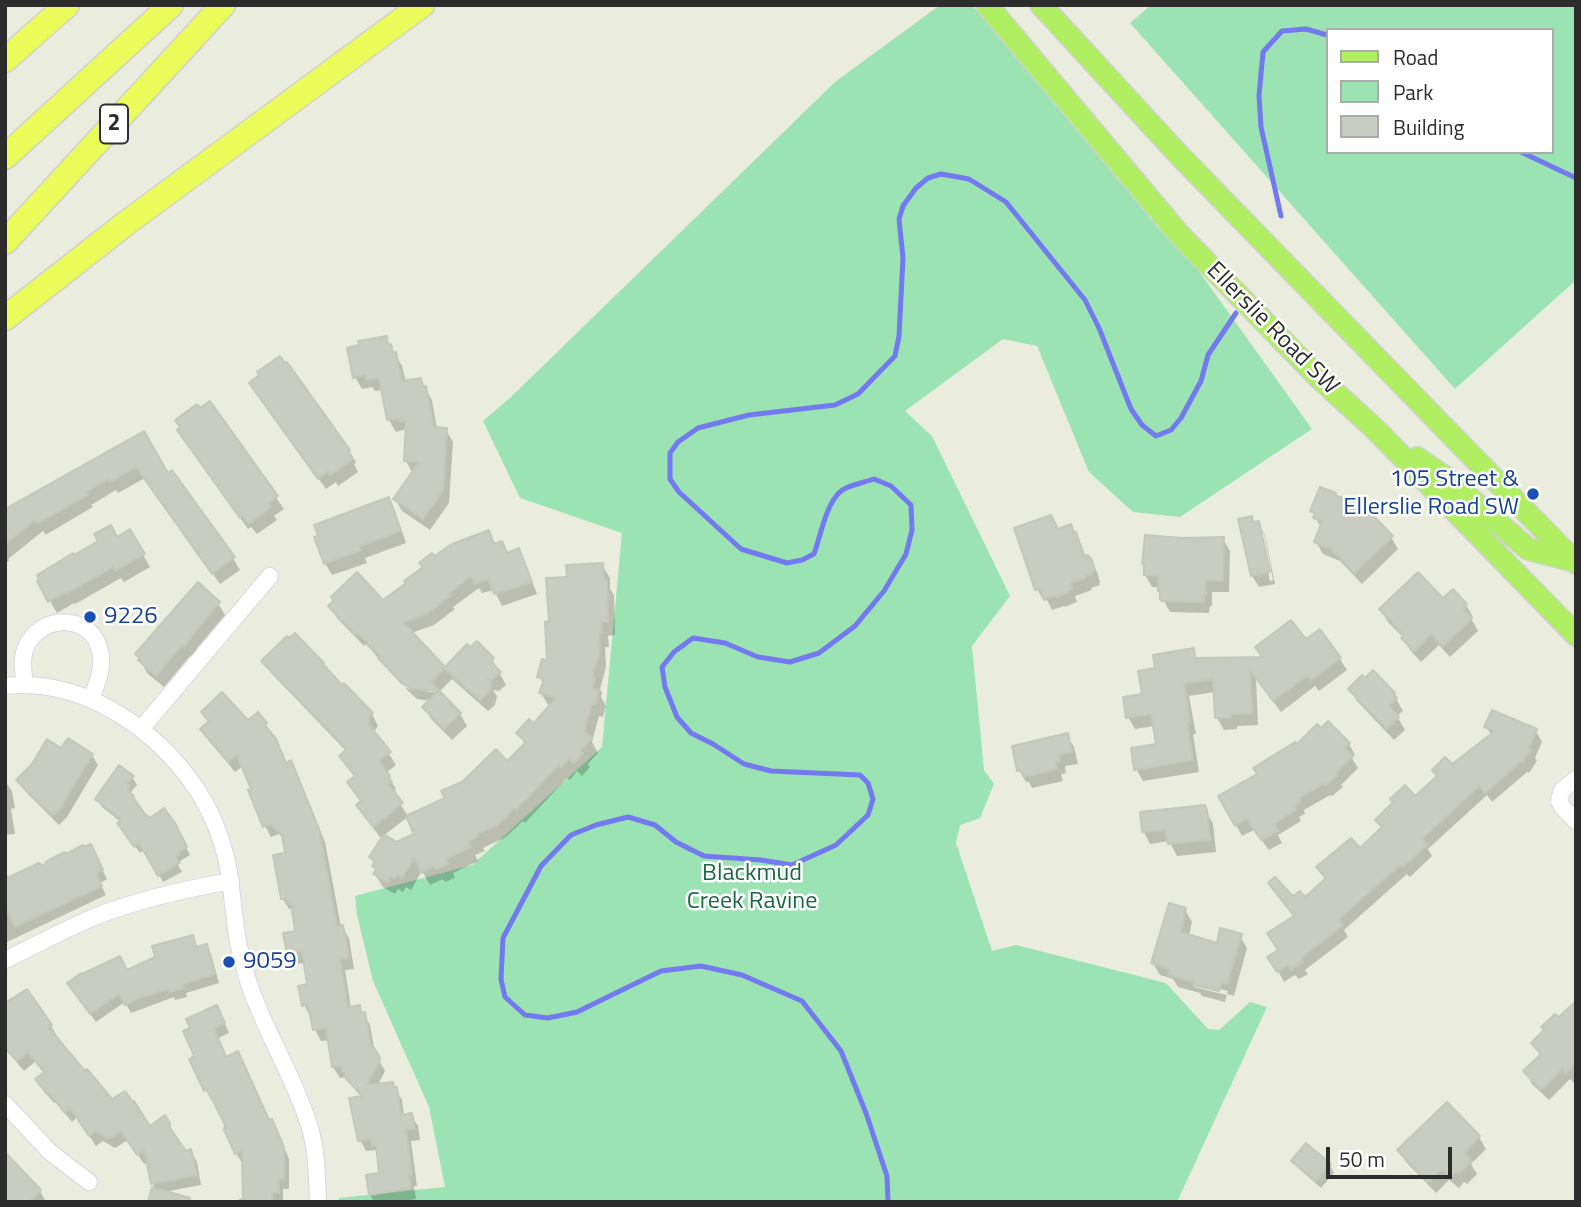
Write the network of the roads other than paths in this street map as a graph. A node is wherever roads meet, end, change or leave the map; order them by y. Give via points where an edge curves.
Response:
1 (67, 5) edge
2 (171, 5) edge
3 (223, 5) edge
4 (422, 5) edge
5 (987, 5) edge
6 (1041, 5) edge
7 (5, 60) edge
8 (5, 158) edge
9 (5, 242) edge
10 (5, 318) edge
11 (1375, 429) junction
12 (1575, 562) edge
13 (270, 576) dead end
14 (1576, 635) edge
15 (25, 684) junction
16 (5, 687) edge
17 (91, 699) junction
18 (141, 729) junction
19 (1576, 779) edge
20 (1576, 821) edge
21 (231, 881) junction
22 (5, 960) edge
23 (5, 1104) edge
24 (89, 1182) dead end
25 (318, 1202) edge

1 - 7 highway
2 - 8 highway
3 - 9 highway, 2
4 - 10 highway
5 - 11 main road, Ellerslie Road SW via 1178,233
6 - 12 main road via 1179,155
11 - 12 main road via 1449,480 1528,549
11 - 14 main road, Ellerslie Road SW
13 - 18 street
15 - 16 street
15 - 17 street
15 - 17 street via 23,666 30,640 44,627 69,622 84,627 100,651 101,668
17 - 18 street
18 - 21 street via 178,766 204,802
19 - 20 street via 1562,790 1559,801
21 - 22 street via 111,911
21 - 25 street via 244,967 310,1130
23 - 24 street via 50,1152

